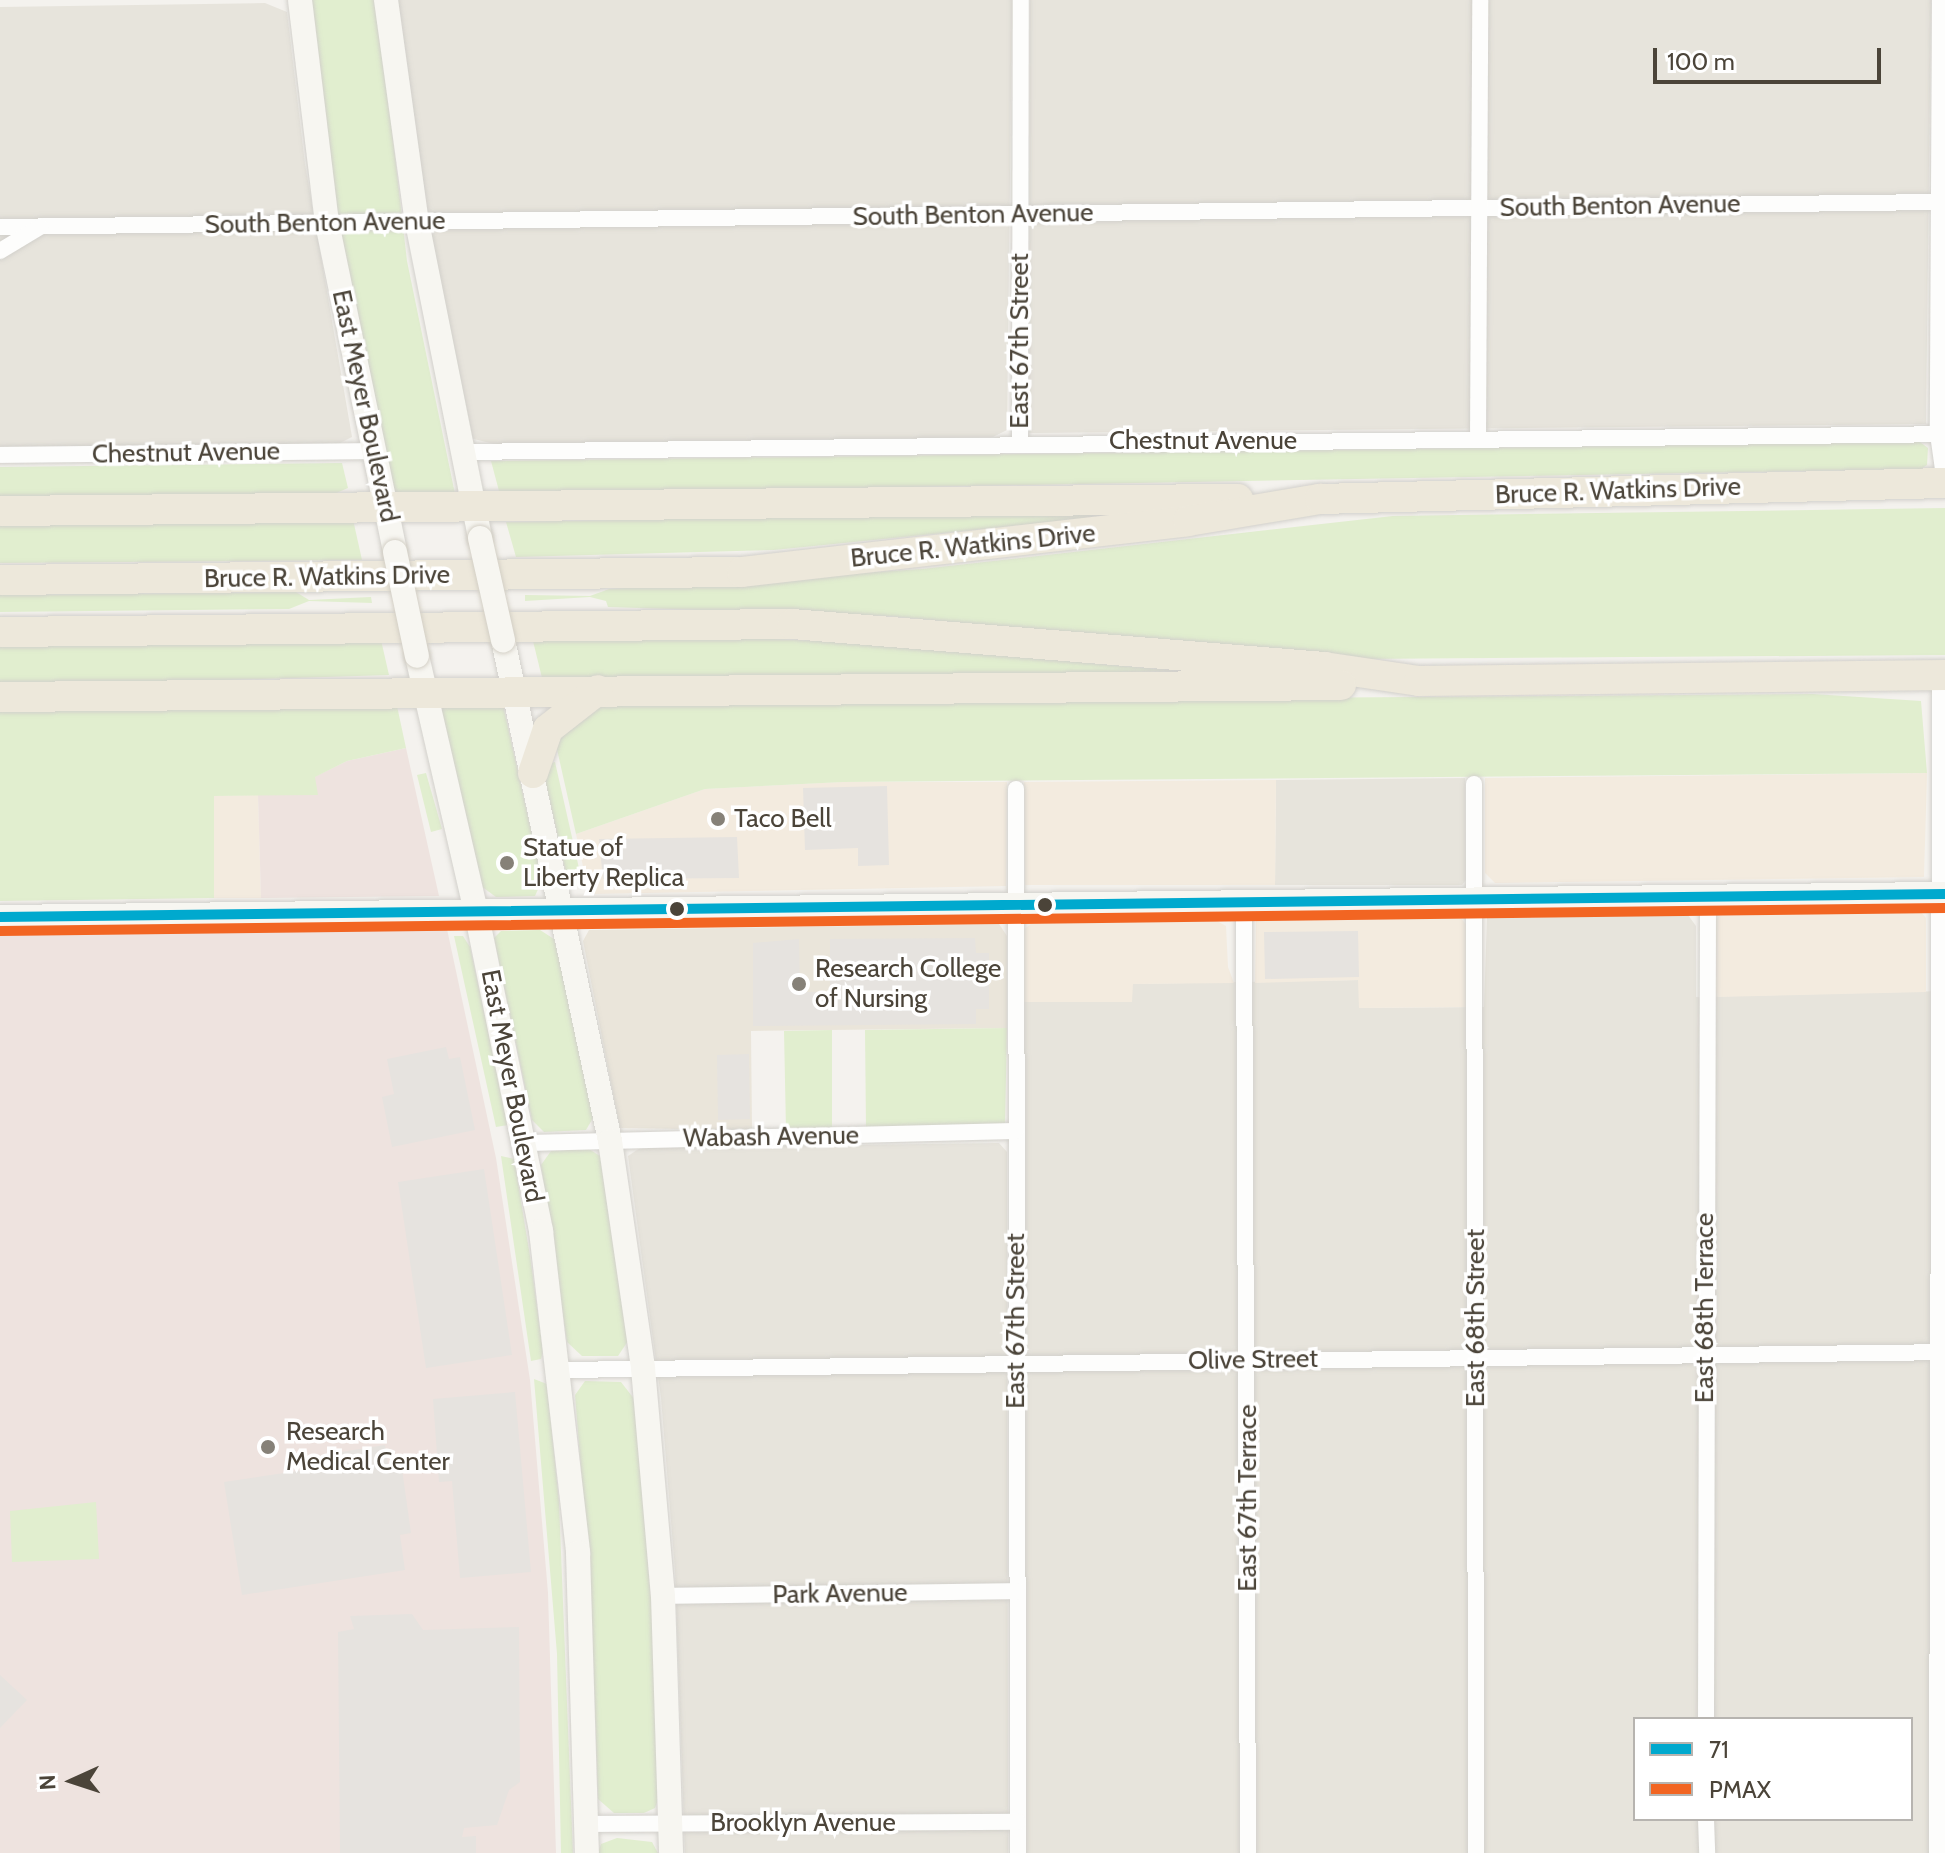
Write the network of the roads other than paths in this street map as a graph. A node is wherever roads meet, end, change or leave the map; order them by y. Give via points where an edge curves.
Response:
1 (300, 0) edge
2 (386, 0) edge
3 (1021, 0) edge
4 (1480, 0) edge
5 (1940, 0) edge
6 (1943, 202) edge
7 (1477, 208) junction
8 (1019, 215) junction
9 (417, 222) junction
10 (327, 223) junction
11 (42, 226) junction
12 (0, 227) edge
13 (0, 251) edge
14 (1942, 434) edge
15 (1478, 440) junction
16 (1020, 443) junction
17 (372, 451) junction
18 (461, 452) junction
19 (0, 455) edge
20 (1945, 483) edge
21 (1320, 499) junction
22 (473, 507) junction
23 (385, 508) junction
24 (0, 511) edge
25 (0, 580) edge
26 (0, 632) edge
27 (1942, 675) edge
28 (1419, 681) junction
29 (424, 690) junction
30 (598, 690) junction
31 (513, 691) junction
32 (0, 697) edge
33 (533, 773) junction
34 (1474, 784) dead end
35 (1016, 789) dead end
36 (1941, 894) edge
37 (1708, 897) junction
38 (1475, 899) junction
39 (1244, 903) junction
40 (1016, 905) junction
41 (476, 911) junction
42 (562, 911) junction
43 (0, 917) edge
44 (1016, 1131) junction
45 (610, 1141) junction
46 (526, 1143) junction
47 (1941, 1352) edge
48 (1705, 1353) junction
49 (1476, 1357) junction
50 (1248, 1360) junction
51 (1016, 1361) junction
52 (643, 1368) junction
53 (560, 1370) junction
54 (1017, 1591) junction
55 (663, 1596) junction
56 (1706, 1717) edge
57 (1941, 1809) edge
58 (1706, 1821) edge
59 (1018, 1822) junction
60 (587, 1824) junction
61 (672, 1824) junction
62 (587, 1853) edge
63 (671, 1853) edge
64 (1018, 1853) edge
65 (1248, 1853) edge
66 (1476, 1853) edge
67 (1707, 1853) edge
68 (1937, 1853) edge

1 - 10 main road, East Meyer Boulevard
2 - 9 main road
3 - 8 street, East 67th Street
4 - 7 street
5 - 6 street
6 - 7 street, South Benton Avenue
6 - 14 street
7 - 8 street, South Benton Avenue
7 - 15 street
8 - 9 street, South Benton Avenue
8 - 16 street, East 67th Street
9 - 10 street, South Benton Avenue
9 - 18 main road
10 - 11 street, South Benton Avenue
10 - 17 main road, East Meyer Boulevard
11 - 12 street, South Benton Avenue
11 - 13 street
14 - 15 street, Chestnut Avenue
14 - 20 street
15 - 16 street, Chestnut Avenue
16 - 18 street, Chestnut Avenue
17 - 19 street, Chestnut Avenue
17 - 23 main road, East Meyer Boulevard
18 - 22 main road
20 - 21 highway, Bruce R. Watkins Drive
21 - 22 highway via 1050,497
21 - 25 highway, Bruce R. Watkins Drive via 1188,521 742,572
22 - 23 highway
22 - 31 main road, bridge
23 - 24 highway
23 - 29 main road, East Meyer Boulevard, bridge
26 - 28 highway, Bruce R. Watkins Drive via 792,624 1324,667
27 - 28 highway, Bruce R. Watkins Drive
27 - 36 street
28 - 30 highway via 1274,688
29 - 31 highway
29 - 32 highway
29 - 41 main road, East Meyer Boulevard
30 - 31 highway
30 - 33 highway via 548,729
31 - 33 main road
33 - 42 main road
34 - 38 street, East 68th Street
35 - 40 street, East 67th Street
36 - 37 main road
36 - 47 street
37 - 38 main road
37 - 48 street, East 68th Terrace
38 - 39 main road
38 - 49 street, East 68th Street
39 - 40 main road
39 - 50 street, East 67th Terrace
40 - 42 main road
40 - 44 street, East 67th Street
41 - 42 main road
41 - 43 main road
41 - 46 main road, East Meyer Boulevard
42 - 45 main road
44 - 45 street, Wabash Avenue
44 - 51 street, East 67th Street
45 - 46 street, Wabash Avenue
45 - 52 main road
46 - 53 main road, East Meyer Boulevard
47 - 48 street, Olive Street
47 - 57 street
48 - 49 street, Olive Street
48 - 56 street, East 68th Terrace
49 - 50 street, Olive Street
49 - 66 street, East 68th Street
50 - 51 street, Olive Street
50 - 65 street, East 67th Terrace
51 - 52 street, Olive Street
51 - 54 street, East 67th Street
52 - 53 street, Olive Street
52 - 55 main road
53 - 60 main road, East Meyer Boulevard via 578,1553
54 - 55 street, Park Avenue
54 - 59 street, East 67th Street
55 - 61 main road
57 - 68 street
58 - 67 street
59 - 61 street, Brooklyn Avenue
59 - 64 street, East 67th Street
60 - 61 street, Brooklyn Avenue
60 - 62 main road, East Meyer Boulevard
61 - 63 main road

